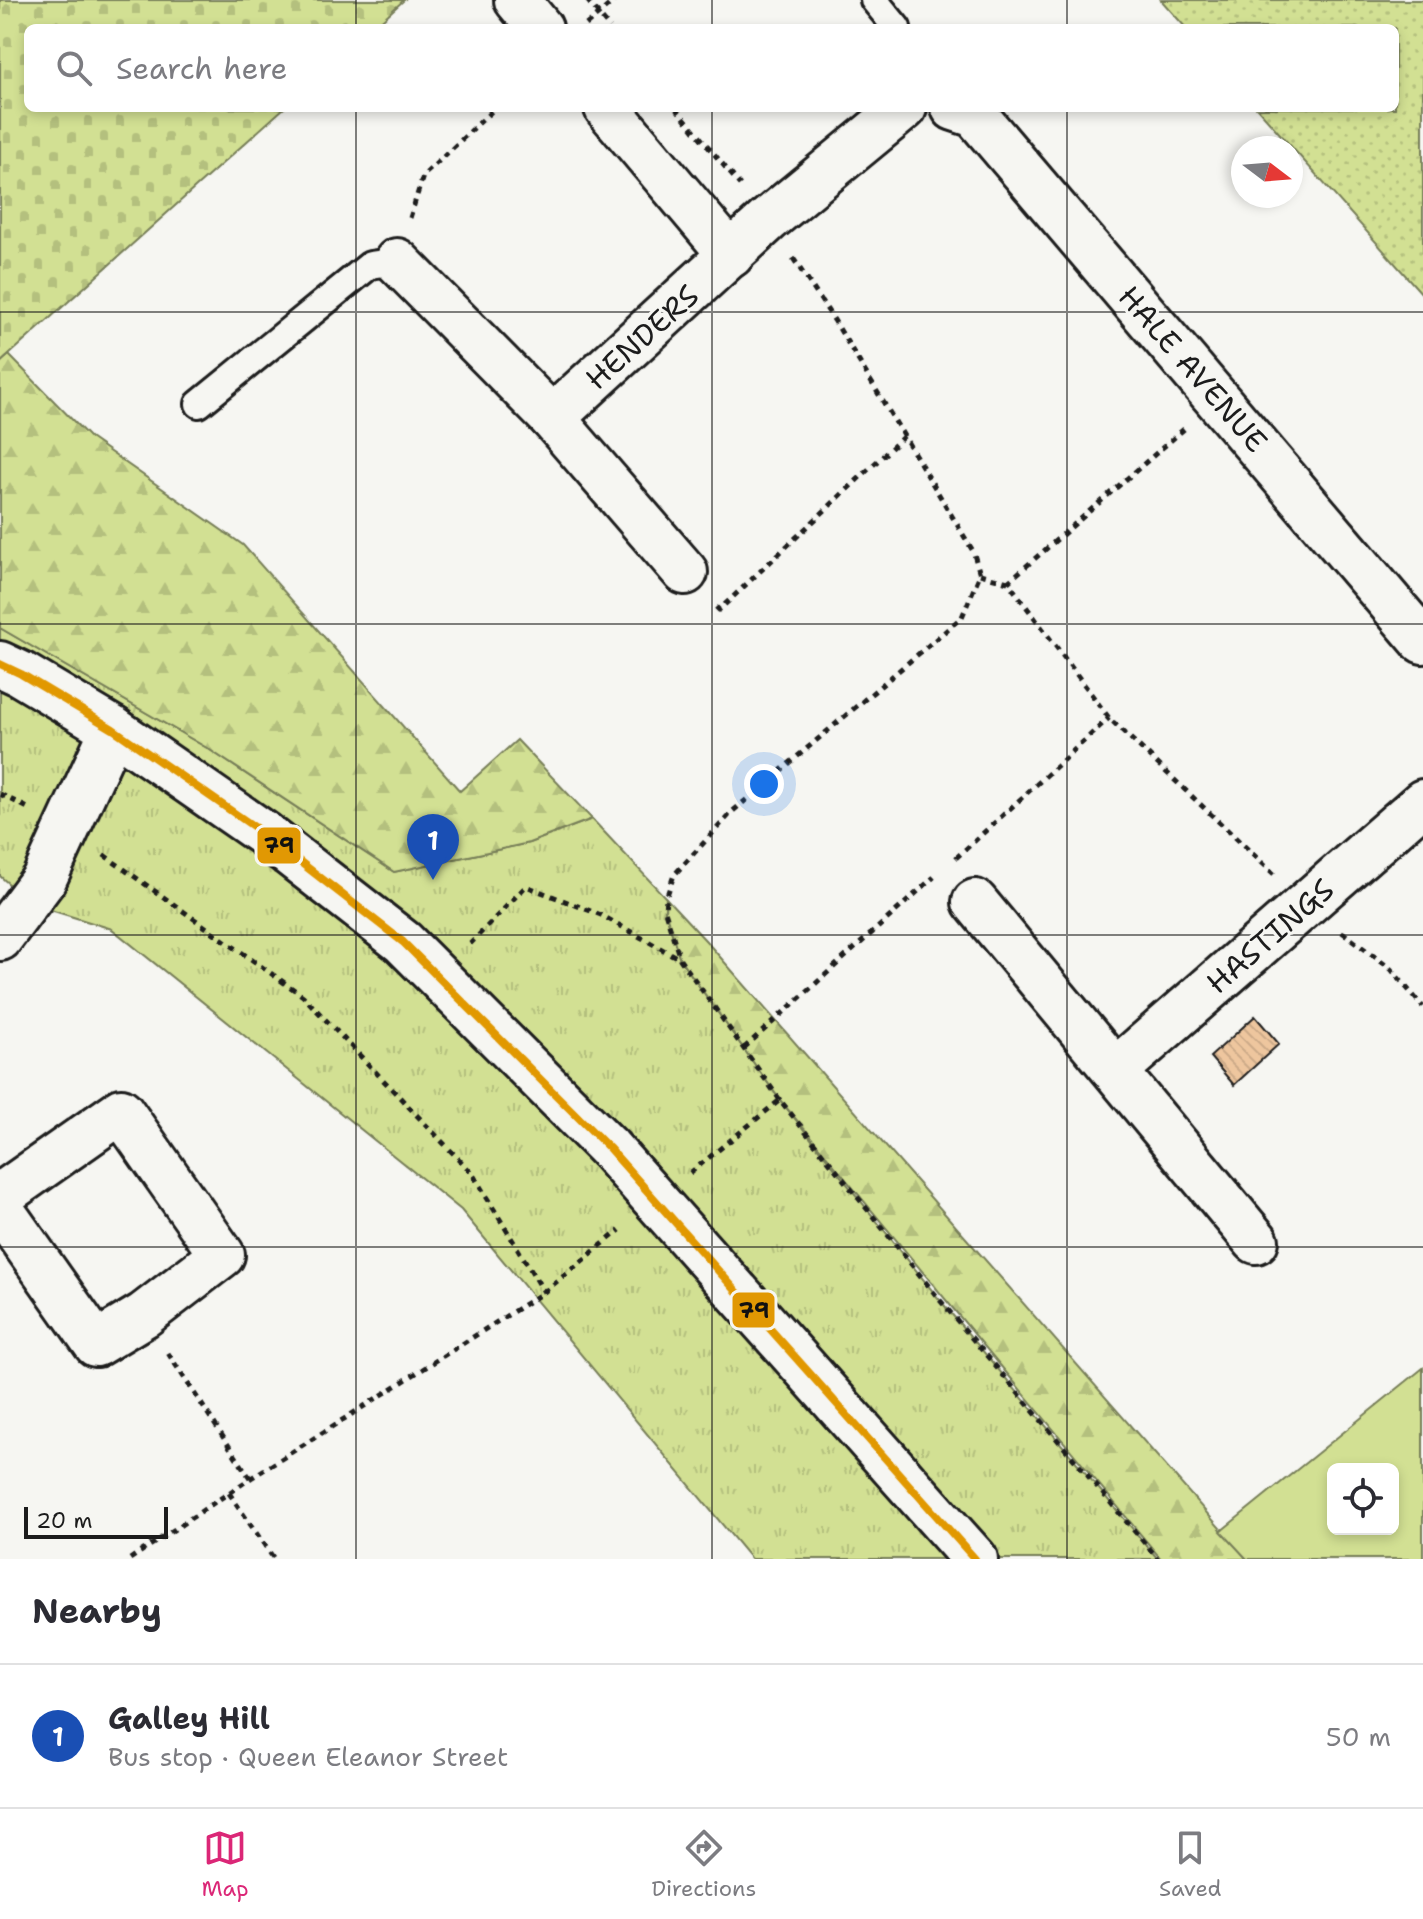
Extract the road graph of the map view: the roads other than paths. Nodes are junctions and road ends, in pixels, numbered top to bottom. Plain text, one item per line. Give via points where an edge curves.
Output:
1 (517, 0) edge
2 (874, 0) edge
3 (537, 24) edge
4 (894, 24) edge
5 (610, 112) edge
6 (899, 112) edge
7 (966, 112) edge
8 (731, 255) junction
9 (397, 261) joint
10 (199, 404) dead end
11 (552, 418) junction
12 (685, 572) road end
13 (1423, 641) edge
14 (0, 664) edge
15 (113, 729) junction
16 (1423, 802) edge
17 (975, 902) road end
18 (0, 938) edge
19 (1116, 1070) junction
20 (0, 1196) edge
21 (0, 1208) edge
22 (1256, 1241) dead end
23 (975, 1559) edge

1 - 3 street
2 - 4 lane
5 - 8 street
6 - 8 street
7 - 13 street, HALE AVENUE via 975,115
8 - 11 street, HENDERS
9 - 10 lane via 370,265
9 - 11 street
11 - 12 street
14 - 15 street
15 - 18 street via 44,879
15 - 23 street, bridge via 263,833 403,942 609,1148
16 - 19 street, HASTINGS
17 - 19 street
19 - 22 street
20 - 21 street via 121,1111 222,1255 144,1315 96,1344

